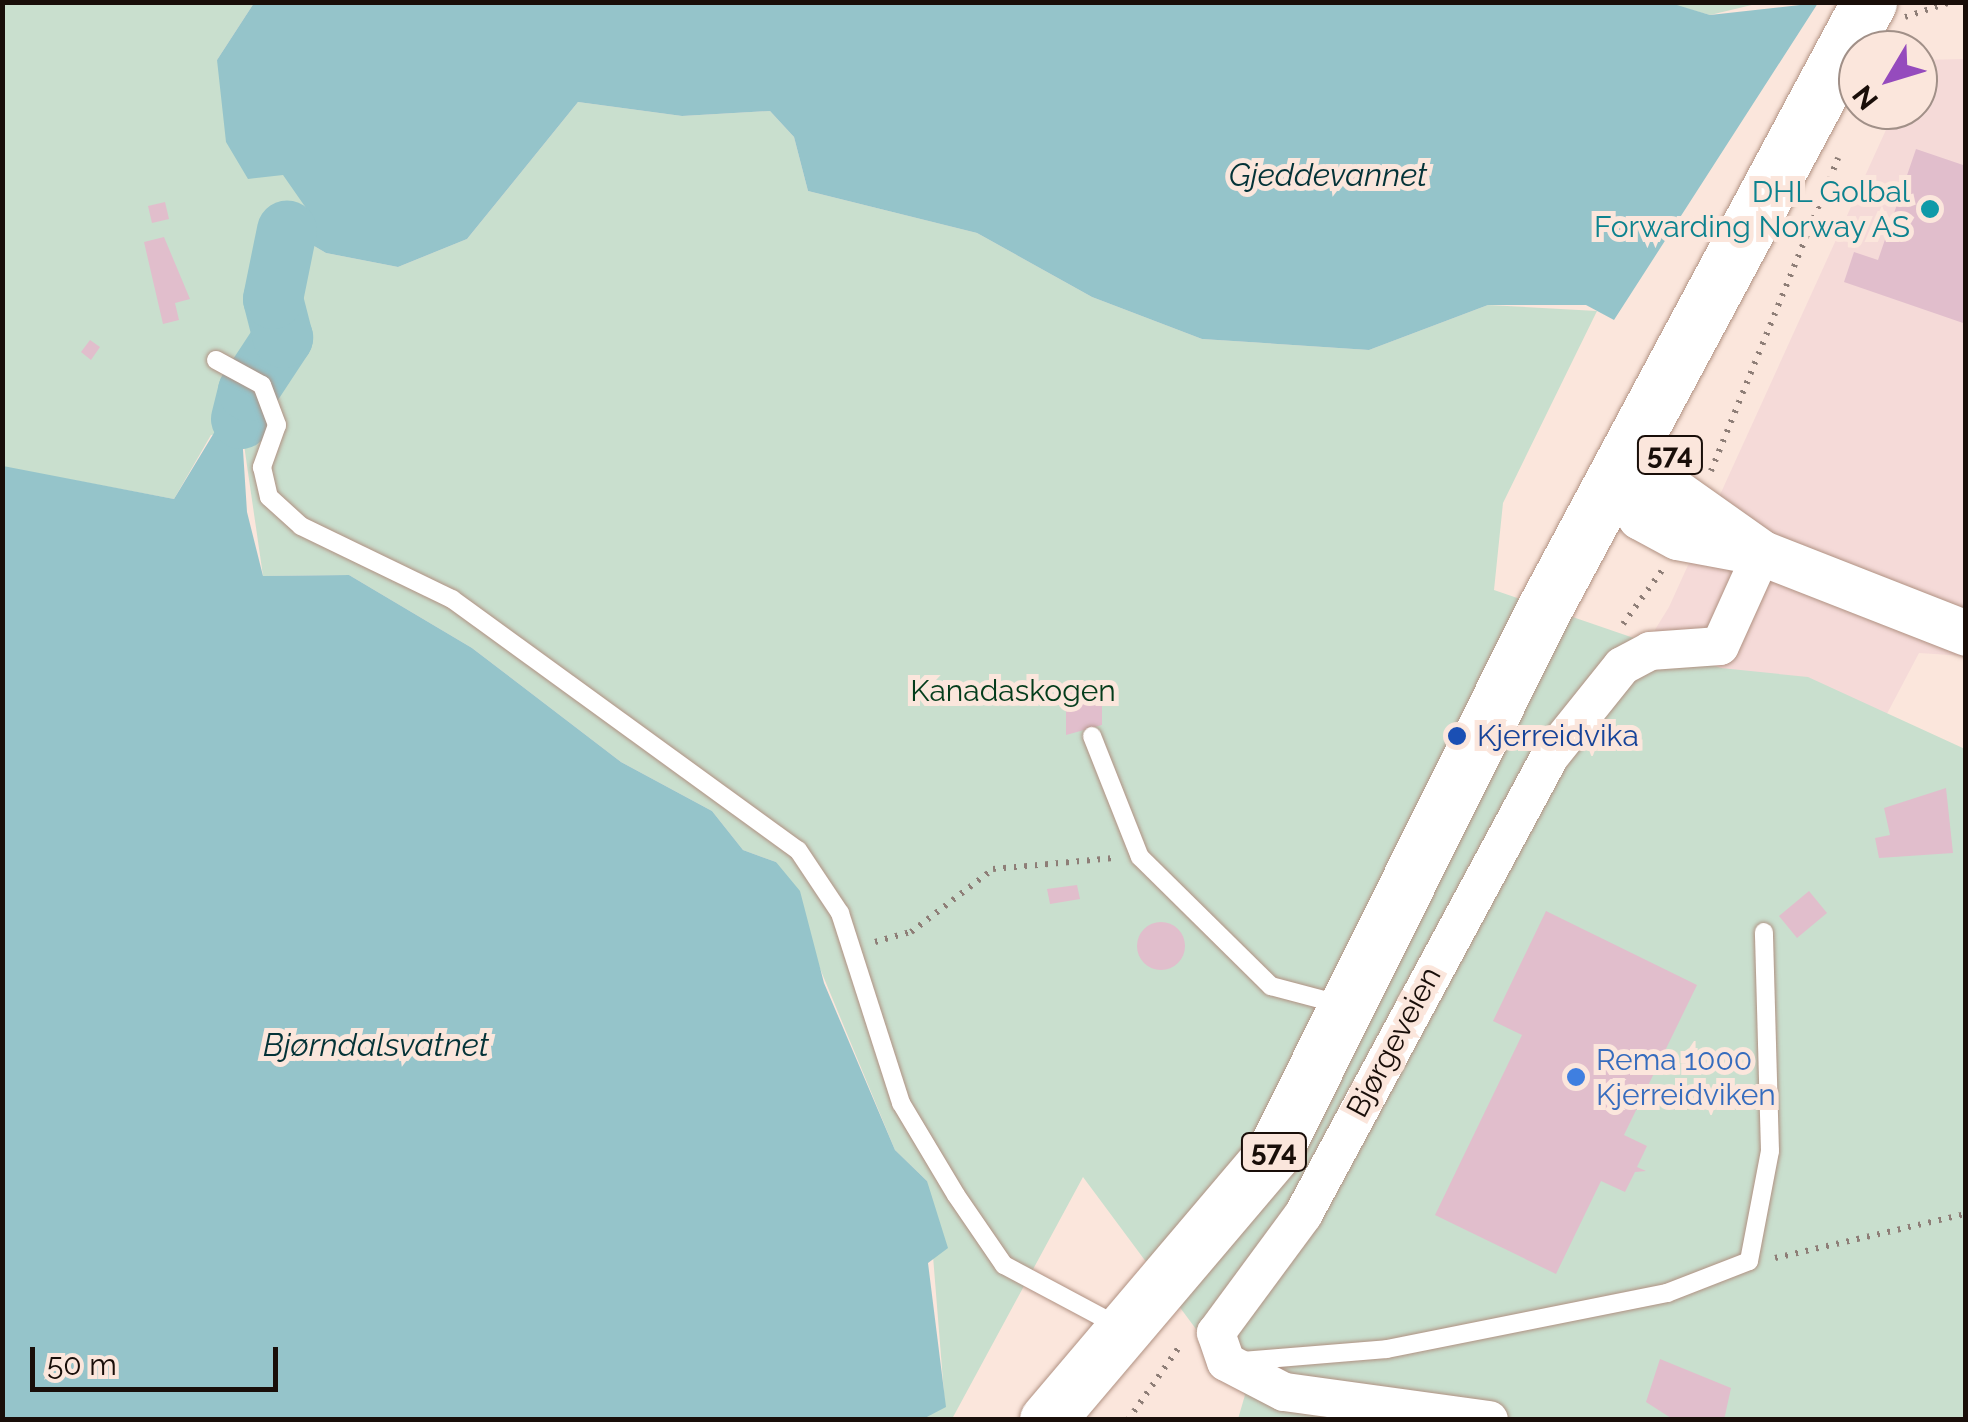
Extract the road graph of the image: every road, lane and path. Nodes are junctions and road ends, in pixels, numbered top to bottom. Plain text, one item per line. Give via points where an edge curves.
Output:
1 (1952, 2) edge
2 (1871, 19) edge
3 (1841, 149) dead end
4 (216, 360) dead end
5 (1656, 490) junction
6 (1762, 553) junction
7 (1966, 634) edge
8 (1092, 736) dead end
9 (1140, 857) junction
10 (1764, 932) dead end
11 (852, 948) junction
12 (1350, 1006) junction
13 (1966, 1214) edge
14 (1748, 1261) junction
15 (1128, 1330) junction
16 (1173, 1359) dead end
17 (1226, 1362) junction
18 (1048, 1420) edge
19 (1128, 1420) edge
20 (1489, 1420) edge

1 - 2 path
2 - 5 main road, Bjørgeveien / 574 via 1802,115
3 - 5 path via 1804,258
4 - 11 lane via 256,378 277,425 262,467 269,497 300,526 452,599 798,850
5 - 6 street via 1677,536
5 - 12 main road, Bjørgeveien / 574 via 1434,841
6 - 7 street
6 - 17 street, Bjørgeveien via 1720,646 1650,652 1622,666 1532,783 1304,1216 1229,1305 1216,1333
8 - 9 lane
9 - 11 path via 994,869 911,932
9 - 12 lane via 1271,986
10 - 14 lane via 1770,1151
11 - 15 lane via 901,1103 1004,1265
12 - 15 main road, Bjørgeveien / 574 via 1274,1152
13 - 14 path via 1827,1252
14 - 17 lane via 1667,1293 1388,1349
15 - 18 main road, Bjørgeveien / 574
16 - 19 path
17 - 20 street via 1284,1392

